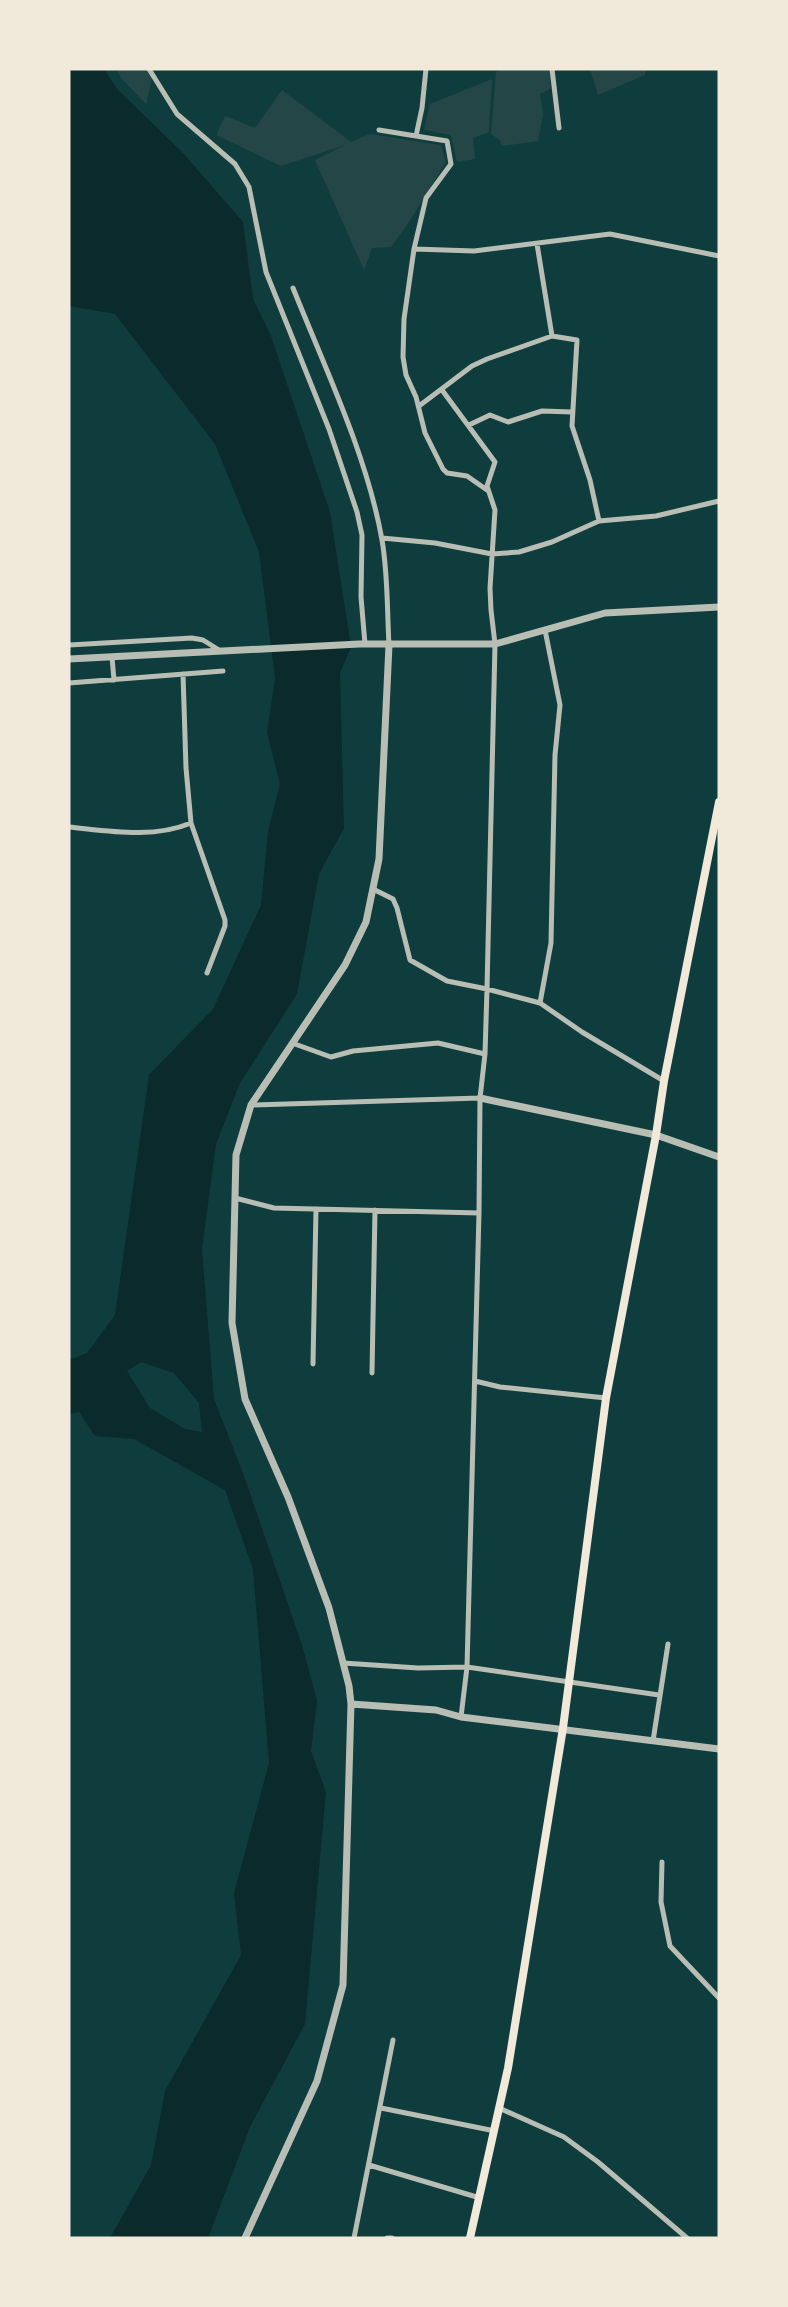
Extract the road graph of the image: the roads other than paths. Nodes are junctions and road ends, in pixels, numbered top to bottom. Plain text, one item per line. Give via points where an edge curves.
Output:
1 (149, 69) edge
2 (426, 69) edge
3 (552, 69) edge
4 (559, 128) dead end
5 (379, 130) dead end
6 (416, 136) junction
7 (537, 244) junction
8 (414, 249) junction
9 (719, 256) edge
10 (293, 288) dead end
11 (552, 336) junction
12 (442, 390) junction
13 (419, 406) junction
14 (572, 412) junction
15 (468, 425) junction
16 (487, 490) junction
17 (719, 501) edge
18 (599, 521) junction
19 (382, 538) junction
20 (492, 554) junction
21 (719, 607) edge
22 (545, 630) junction
23 (362, 644) junction
24 (495, 644) junction
25 (69, 645) edge
26 (389, 645) junction
27 (219, 650) junction
28 (112, 657) junction
29 (69, 659) edge
30 (224, 671) dead end
31 (183, 674) junction
32 (114, 680) junction
33 (69, 683) edge
34 (719, 802) edge
35 (191, 823) junction
36 (69, 827) edge
37 (373, 889) junction
38 (207, 973) dead end
39 (487, 988) junction
40 (540, 1003) junction
41 (292, 1043) junction
42 (485, 1054) junction
43 (664, 1081) junction
44 (480, 1098) junction
45 (251, 1106) junction
46 (656, 1135) junction
47 (719, 1157) edge
48 (235, 1197) junction
49 (316, 1209) junction
50 (375, 1210) junction
51 (479, 1213) junction
52 (313, 1364) dead end
53 (372, 1373) dead end
54 (475, 1381) junction
55 (606, 1398) junction
56 (668, 1644) dead end
57 (343, 1663) junction
58 (467, 1667) junction
59 (570, 1681) junction
60 (659, 1695) junction
61 (351, 1704) junction
62 (461, 1717) junction
63 (563, 1728) junction
64 (653, 1741) junction
65 (719, 1749) edge
66 (662, 1862) dead end
67 (719, 1998) edge
68 (393, 2040) dead end
69 (381, 2108) junction
70 (499, 2108) junction
71 (495, 2131) junction
72 (369, 2165) junction
73 (480, 2198) junction
74 (245, 2238) edge
75 (354, 2238) edge
76 (387, 2238) edge
77 (392, 2238) edge
78 (470, 2238) edge
79 (687, 2238) edge

1 - 23 street via 177,114 235,164 249,187 266,272 329,429 357,512 362,535
2 - 6 street
3 - 4 street
5 - 6 street
6 - 8 street via 447,141 451,164 426,198
7 - 8 street via 474,251
7 - 9 street via 610,234
7 - 11 street
8 - 13 street via 403,357
10 - 19 street via 356,447
11 - 12 street via 487,359
11 - 14 street via 577,340
12 - 13 street
12 - 15 street
13 - 16 street via 425,433 443,469 467,476
14 - 15 street via 542,411 508,422 490,415
14 - 18 street via 572,426
15 - 16 street via 495,462
16 - 20 street via 495,510
17 - 18 street via 656,516
18 - 20 street via 527,550
19 - 20 street
19 - 26 street
20 - 24 street
21 - 22 street via 605,613
22 - 24 street
22 - 40 street via 560,705 555,755 551,943
23 - 26 street
23 - 27 street
24 - 26 street
24 - 39 street
25 - 27 street via 192,638
26 - 37 street via 379,859
27 - 28 street
28 - 29 street
28 - 32 street
30 - 31 street
31 - 32 street
31 - 35 street
32 - 33 street
34 - 43 main road
35 - 36 street via 159,832
35 - 38 street via 225,920
37 - 39 street via 393,899 410,960 447,981
37 - 41 street via 366,922 345,965
39 - 40 street
39 - 42 street
40 - 43 street
41 - 42 street via 331,1057 353,1051 438,1043
41 - 45 street
42 - 44 street
43 - 46 main road
44 - 45 street
44 - 46 street
44 - 51 street
45 - 48 street via 236,1155
46 - 47 street
46 - 55 main road
48 - 49 street via 274,1208
48 - 57 street via 232,1323 245,1399 288,1497 329,1608
49 - 50 street
49 - 52 street
50 - 51 street
50 - 53 street
51 - 54 street
54 - 55 street
54 - 58 street
55 - 59 main road
56 - 60 street
57 - 58 street
57 - 61 street
58 - 59 street
58 - 62 street
59 - 60 street
59 - 63 main road
60 - 64 street
61 - 62 street via 436,1710
61 - 74 street via 343,1985 317,2082
62 - 63 street
63 - 64 street
63 - 70 main road
64 - 65 street
66 - 67 street via 661,1902 669,1946
68 - 69 street
69 - 71 street
69 - 72 street
70 - 71 main road
70 - 79 street via 564,2137
71 - 73 main road
72 - 73 street
72 - 75 street
73 - 78 main road
76 - 77 street

